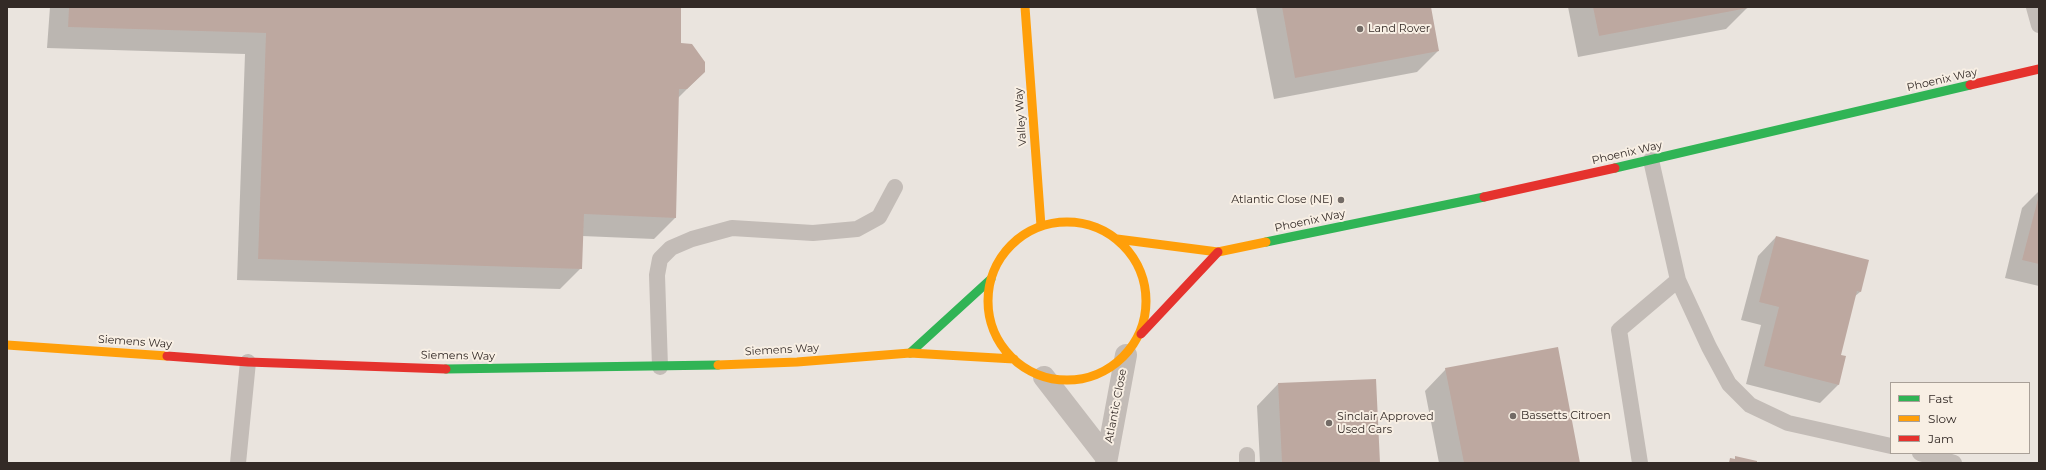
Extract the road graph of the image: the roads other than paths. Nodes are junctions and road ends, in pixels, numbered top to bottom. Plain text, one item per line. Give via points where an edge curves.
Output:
1 (1025, 7) edge
2 (2034, 7) edge
3 (2039, 25) edge
4 (2039, 70) edge
5 (1651, 160) junction
6 (895, 187) dead end
7 (1041, 226) junction
8 (1117, 239) junction
9 (1218, 252) junction
10 (991, 279) junction
11 (1678, 280) junction
12 (1138, 336) junction
13 (7, 345) edge
14 (910, 353) junction
15 (1126, 355) junction
16 (1014, 359) junction
17 (248, 362) junction
18 (660, 367) junction
19 (1044, 377) junction
20 (1890, 446) edge
21 (1923, 454) edge
22 (1106, 460) edge
23 (238, 463) edge
24 (1640, 463) edge
25 (1954, 463) edge

1 - 7 street, Valley Way
2 - 3 lane
4 - 5 street, Phoenix Way
5 - 9 street, Phoenix Way
5 - 11 lane
6 - 18 lane via 879,216 857,229 813,233 732,228 692,239 671,248 660,259 656,275
7 - 8 street via 1060,222 1081,222 1100,228
7 - 10 street via 1024,234 1009,247 998,262
8 - 9 street, Phoenix Way
8 - 12 street via 1132,255 1142,274 1146,295 1145,316
9 - 12 street
10 - 14 street
10 - 16 street via 988,296 989,314 1002,346
11 - 20 lane via 1729,384 1750,405 1788,423
11 - 24 lane via 1619,330
12 - 15 street
13 - 17 street, Siemens Way
14 - 16 street, Siemens Way
14 - 18 street, Siemens Way via 797,362
15 - 19 street via 1109,368 1088,377 1066,380
15 - 22 street, Atlantic Close
16 - 19 street
17 - 18 street, Siemens Way via 452,369
17 - 23 lane
19 - 22 street, Atlantic Close
21 - 25 lane

